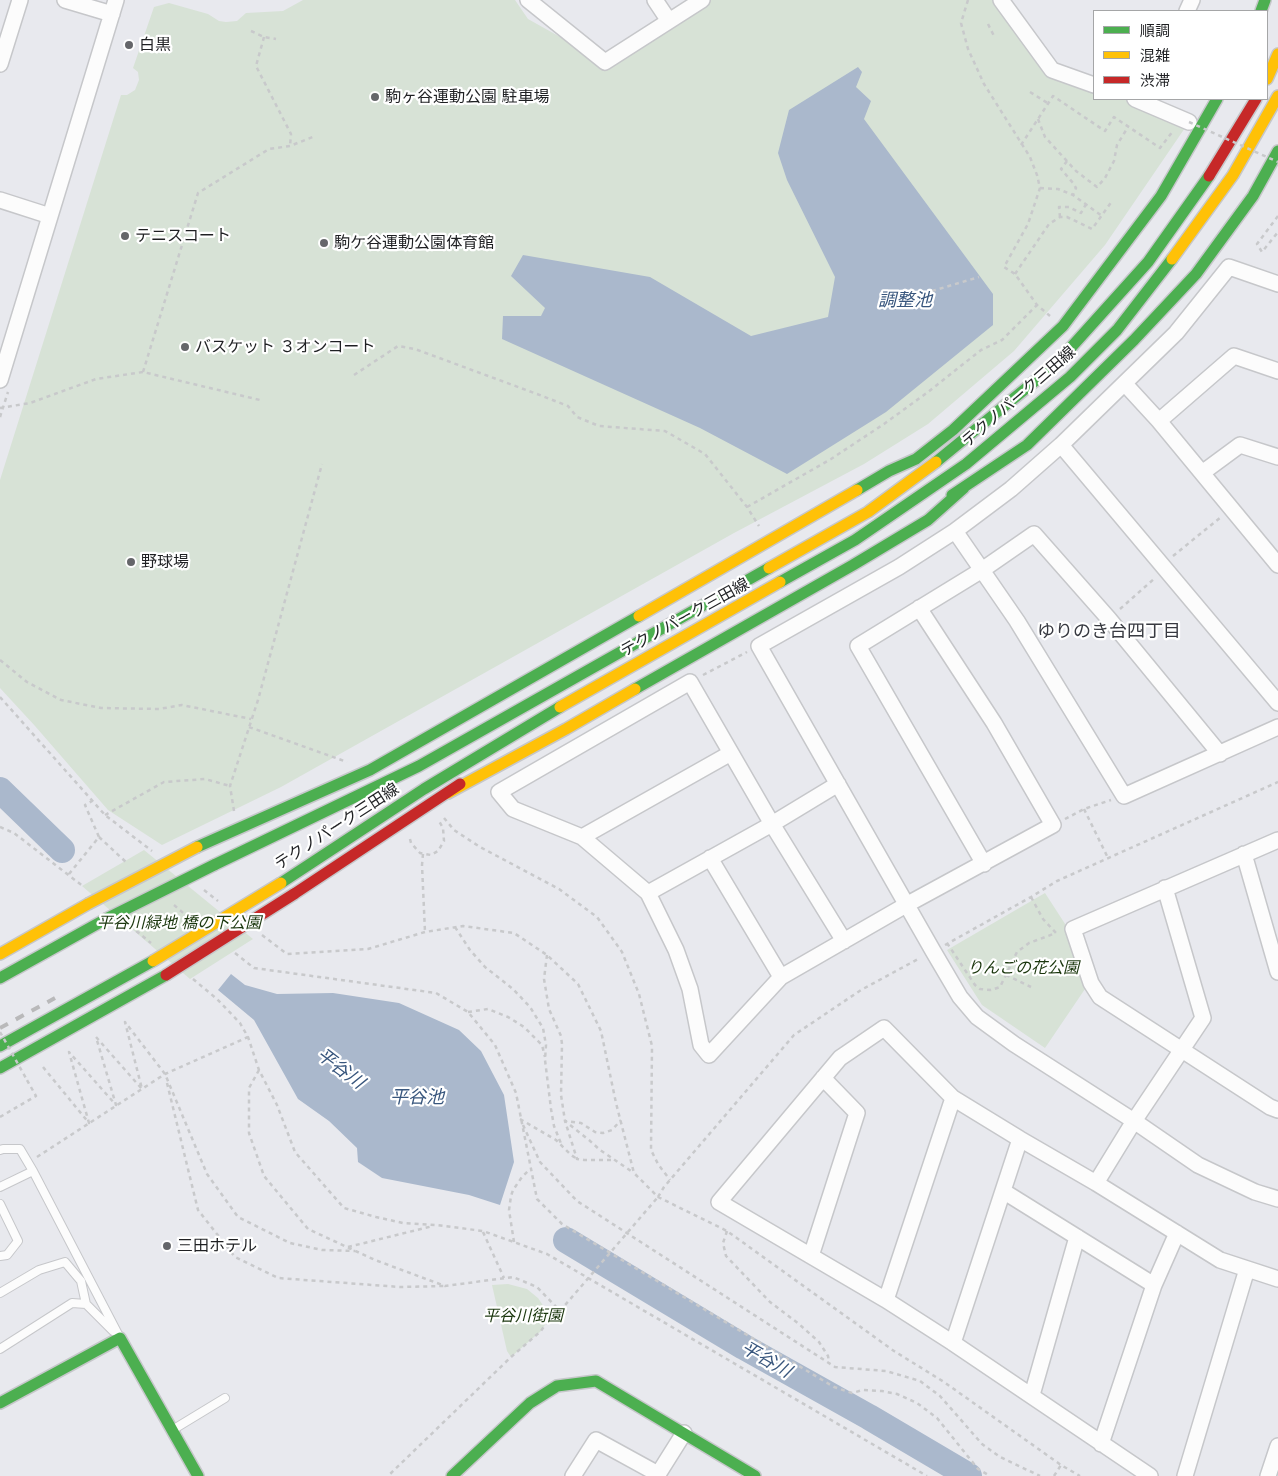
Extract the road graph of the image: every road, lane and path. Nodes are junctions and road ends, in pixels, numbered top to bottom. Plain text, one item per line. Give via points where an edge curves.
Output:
1 (20, 0) edge
2 (64, 0) edge
3 (528, 0) edge
4 (655, 0) edge
5 (702, 0) edge
6 (968, 0) edge
7 (1001, 0) edge
8 (114, 7) edge
9 (669, 21) junction
10 (988, 24) dead end
11 (252, 31) dead end
12 (264, 37) junction
13 (995, 38) dead end
14 (276, 39) dead end
15 (1278, 54) edge
16 (0, 64) edge
17 (1268, 77) edge
18 (1093, 85) edge
19 (1030, 92) dead end
20 (1278, 96) edge
21 (1143, 100) edge
22 (1216, 100) edge
23 (1255, 100) edge
24 (1049, 104) junction
25 (1038, 119) junction
26 (1186, 120) junction
27 (1128, 127) junction
28 (315, 136) dead end
29 (1021, 145) junction
30 (290, 146) junction
31 (1278, 151) edge
32 (1067, 161) junction
33 (1278, 162) edge
34 (1040, 188) junction
35 (1073, 195) junction
36 (0, 200) edge
37 (1112, 202) dead end
38 (1086, 204) junction
39 (50, 216) junction
40 (1102, 216) junction
41 (1278, 216) edge
42 (1060, 217) junction
43 (1278, 232) edge
44 (1015, 274) junction
45 (979, 276) dead end
46 (1278, 284) edge
47 (932, 291) dead end
48 (1278, 371) edge
49 (143, 372) junction
50 (354, 375) dead end
51 (0, 380) edge
52 (1125, 384) junction
53 (260, 400) dead end
54 (0, 408) edge
55 (1159, 421) junction
56 (1061, 445) junction
57 (1278, 457) edge
58 (916, 459) junction
59 (322, 464) dead end
60 (1202, 473) junction
61 (964, 488) junction
62 (747, 506) junction
63 (1232, 509) junction
64 (955, 531) junction
65 (855, 540) junction
66 (768, 542) junction
67 (802, 549) junction
68 (1278, 565) edge
69 (1164, 567) junction
70 (982, 570) junction
71 (919, 608) junction
72 (1109, 619) junction
73 (759, 646) junction
74 (0, 660) edge
75 (573, 678) junction
76 (690, 682) junction
77 (584, 692) junction
78 (0, 697) edge
79 (1278, 703) edge
80 (252, 720) junction
81 (249, 727) junction
82 (1278, 727) edge
83 (416, 745) junction
84 (731, 753) junction
85 (1220, 754) junction
86 (370, 770) junction
87 (1278, 782) edge
88 (838, 784) junction
89 (230, 786) junction
90 (448, 793) junction
91 (1124, 796) junction
92 (92, 800) junction
93 (1084, 809) junction
94 (105, 815) junction
95 (444, 818) dead end
96 (439, 821) dead end
97 (772, 824) junction
98 (1053, 825) junction
99 (0, 827) edge
100 (236, 830) junction
101 (99, 837) junction
102 (582, 838) junction
103 (410, 839) dead end
104 (1278, 840) edge
105 (152, 851) dead end
106 (423, 854) junction
107 (1244, 854) junction
108 (710, 858) junction
109 (1108, 858) junction
110 (128, 863) dead end
111 (984, 864) junction
112 (69, 874) junction
113 (84, 887) dead end
114 (200, 887) dead end
115 (1165, 888) junction
116 (648, 893) junction
117 (1031, 897) junction
118 (171, 902) dead end
119 (224, 905) dead end
120 (906, 905) junction
121 (193, 921) dead end
122 (128, 924) dead end
123 (455, 927) junction
124 (255, 930) dead end
125 (1072, 930) junction
126 (425, 932) junction
127 (1056, 933) junction
128 (844, 940) junction
129 (948, 943) junction
130 (158, 949) dead end
131 (231, 950) dead end
132 (933, 951) junction
133 (0, 954) edge
134 (547, 955) junction
135 (1278, 972) edge
136 (187, 974) dead end
137 (1006, 975) junction
138 (0, 978) edge
139 (780, 978) junction
140 (1031, 987) dead end
141 (468, 1012) junction
142 (0, 1032) edge
143 (248, 1037) junction
144 (0, 1046) edge
145 (1182, 1050) junction
146 (545, 1060) junction
147 (43, 1066) dead end
148 (0, 1068) edge
149 (259, 1070) junction
150 (165, 1074) junction
151 (823, 1078) junction
152 (142, 1089) junction
153 (953, 1098) junction
154 (116, 1105) junction
155 (1278, 1110) edge
156 (0, 1117) edge
157 (520, 1119) junction
158 (621, 1120) junction
159 (565, 1121) junction
160 (1134, 1121) junction
161 (89, 1123) junction
162 (1020, 1139) junction
163 (562, 1146) junction
164 (0, 1150) edge
165 (577, 1159) junction
166 (613, 1160) junction
167 (28, 1163) junction
168 (531, 1169) junction
169 (33, 1171) junction
170 (634, 1172) junction
171 (670, 1180) junction
172 (1096, 1183) junction
173 (0, 1187) edge
174 (1003, 1191) junction
175 (658, 1197) junction
176 (1278, 1199) edge
177 (0, 1204) edge
178 (436, 1225) junction
179 (483, 1231) junction
180 (727, 1231) junction
181 (1177, 1233) junction
182 (1077, 1237) junction
183 (514, 1242) junction
184 (347, 1248) junction
185 (355, 1251) junction
186 (0, 1256) edge
187 (811, 1256) junction
188 (1247, 1269) junction
189 (504, 1278) junction
190 (1278, 1279) edge
191 (1154, 1285) junction
192 (445, 1286) junction
193 (0, 1293) edge
194 (886, 1300) junction
195 (86, 1304) junction
196 (560, 1311) junction
197 (120, 1338) junction
198 (954, 1343) junction
199 (0, 1349) edge
200 (829, 1363) junction
201 (1032, 1395) junction
202 (225, 1398) dead end
203 (0, 1403) edge
204 (172, 1430) junction
205 (684, 1433) junction
206 (1101, 1444) junction
207 (1278, 1446) edge
208 (1061, 1465) junction
209 (658, 1475) edge
210 (750, 1475) edge
211 (198, 1476) edge
212 (388, 1476) edge
213 (452, 1476) edge
214 (573, 1476) edge
215 (927, 1476) edge
216 (990, 1476) edge
217 (1040, 1476) edge
218 (1054, 1476) edge
219 (1080, 1476) edge
220 (1150, 1476) edge
221 (1185, 1476) edge
222 (1268, 1476) edge

1 - 16 street
2 - 8 street
3 - 9 street via 605,62
4 - 9 street
5 - 9 street
6 - 29 path via 961,23 968,49 984,84
7 - 18 street via 1052,70
8 - 39 street
10 - 13 path
11 - 12 path
12 - 14 path
12 - 30 path via 256,66 292,134
15 - 17 main road
19 - 24 path
20 - 65 main road, テクノパーク三田線 via 1233,175 1117,330 1070,378 966,464
21 - 26 street
22 - 58 main road via 1161,196 1063,326 953,430
23 - 67 main road, テクノパーク三田線 via 1217,165 1148,262 1057,363 955,448 868,512
24 - 25 path
24 - 27 path via 1053,96 1105,131 1114,117
25 - 29 path
25 - 32 path via 1045,137
26 - 27 path via 1160,148
26 - 33 path, bridge
27 - 32 path via 1117,145 1114,161 1098,187
28 - 30 path
29 - 34 path via 1034,166
30 - 49 path via 268,149 198,193
31 - 61 main road via 1253,196 1196,274 1027,445
32 - 35 path via 1061,169 1074,183
34 - 35 path
34 - 44 path via 1028,224 1004,267
35 - 38 path
36 - 39 street
37 - 40 path
38 - 40 path
38 - 42 path via 1081,213 1059,206
39 - 51 street
40 - 42 path via 1092,229 1073,219
41 - 43 path via 1257,244 1262,252
42 - 44 path via 1049,224
44 - 62 path via 1037,305 1002,340 981,350 884,424 831,459
45 - 47 path
46 - 52 street via 1229,267 1176,333
48 - 55 street via 1234,356
49 - 53 path
49 - 54 path via 96,379 30,403
50 - 62 path via 398,346 415,349 568,406 576,417 599,426 666,431 704,454
52 - 55 street
52 - 56 street
55 - 60 street
56 - 64 street via 1011,489
56 - 69 street
57 - 60 street via 1240,445
58 - 66 main road via 889,471
58 - 67 main road via 828,521
59 - 80 path
60 - 63 street
61 - 65 main road via 893,530
61 - 90 main road via 928,520 853,565
62 - 66 path
63 - 68 street
63 - 69 path
64 - 70 street
64 - 73 street via 899,567
65 - 77 main road, テクノパーク三田線
66 - 83 main road
67 - 75 main road, テクノパーク三田線
69 - 72 path
69 - 79 street
70 - 71 street
70 - 72 street via 1034,534
70 - 91 street via 1017,621
71 - 98 street via 994,724
71 - 111 street via 858,646
72 - 85 street
73 - 76 path
73 - 88 street
74 - 80 path via 27,682 61,700 100,708 159,709 182,705
75 - 83 main road
75 - 138 main road, テクノパーク三田線, bridge via 419,766 106,919
76 - 84 street
76 - 102 street via 499,792 513,808
77 - 90 main road via 562,718 475,772
77 - 144 main road, テクノパーク三田線, bridge via 153,961
78 - 92 path
80 - 81 path
81 - 86 path
81 - 89 path
82 - 85 street
83 - 86 main road
84 - 97 street
84 - 102 street
85 - 91 street
86 - 100 main road
87 - 109 path
88 - 97 street
88 - 120 street
89 - 94 path via 205,779 164,782
89 - 100 path
90 - 148 main road, bridge via 166,975
91 - 93 path
92 - 94 path
92 - 101 path via 85,804
93 - 98 path
93 - 109 path
94 - 105 path
95 - 171 path via 454,830 480,847 559,889 597,917 622,952 639,994 652,1046 651,1150
96 - 106 path via 444,834 443,846 434,853
97 - 108 street
97 - 128 street
98 - 111 street
99 - 112 path via 14,833
100 - 133 main road, bridge via 88,904
101 - 110 path
101 - 112 path
102 - 116 street
103 - 106 path via 414,849
104 - 107 street
106 - 126 path
107 - 115 street
107 - 135 street
108 - 116 street
108 - 139 street
109 - 117 path via 1057,881
111 - 120 street
112 - 113 path
114 - 119 path
115 - 125 street
115 - 145 street via 1203,1018
116 - 139 street via 676,950 690,989 701,1046 709,1055
117 - 127 path via 1043,920
117 - 129 path
118 - 121 path
120 - 128 street
120 - 132 street
122 - 130 path
123 - 126 path
123 - 134 path via 514,934
123 - 146 path via 485,967 530,1007 543,1028
124 - 126 path via 287,954 368,949
125 - 127 path
125 - 145 street via 1091,984 1100,996
127 - 137 path via 1029,943 1017,952
128 - 139 street
129 - 132 path
129 - 137 path via 980,989 1000,987
131 - 141 path via 254,968 436,993
132 - 160 street via 977,1017
132 - 171 path via 861,990 794,1035
134 - 158 path via 578,984 601,1032
134 - 159 path via 544,979 549,1009 561,1036 561,1095
136 - 143 path via 240,1023
137 - 140 path
141 - 146 path via 488,1009 508,1017 542,1045
141 - 157 path via 494,1045 516,1093
142 - 156 path, bridge via 36,1096
143 - 149 path
143 - 150 path
145 - 155 street
145 - 160 street
146 - 163 path via 554,1126
147 - 161 path
149 - 178 path via 295,1152 344,1208 403,1223
149 - 184 path via 248,1088 249,1133 264,1176 308,1229
150 - 152 path
150 - 152 path via 124,1022
150 - 185 path via 207,1174 238,1217 290,1243 322,1250
150 - 192 path via 198,1210 235,1257 278,1278 400,1288
151 - 153 street via 840,1058 884,1028
151 - 187 street via 857,1113
151 - 187 street via 718,1202
152 - 154 path
152 - 154 path via 96,1037
153 - 162 street
153 - 194 street
154 - 161 path
154 - 161 path via 69,1052
157 - 163 path
157 - 168 path
157 - 200 path via 540,1162 578,1201
158 - 159 path via 612,1130 603,1133 581,1123
158 - 170 path
159 - 165 path
159 - 166 path
160 - 172 street
160 - 176 street via 1198,1165 1255,1192
161 - 167 path
162 - 172 street
162 - 174 street
163 - 165 path
164 - 167 lane via 20,1150
165 - 166 path
166 - 170 path
167 - 169 lane
168 - 183 path via 522,1176 511,1196
168 - 216 path via 537,1199 562,1224 834,1387 852,1392 882,1390 917,1403 937,1418 978,1468
169 - 173 lane
169 - 197 lane
170 - 175 path
171 - 175 path
172 - 181 street
174 - 182 street
174 - 198 street
175 - 180 path
175 - 196 path, bridge
177 - 186 lane via 18,1241 7,1255
178 - 179 path
178 - 184 path
179 - 183 path
179 - 189 path
180 - 200 path via 723,1243 726,1256 770,1302 818,1342
180 - 208 path
181 - 188 street via 1220,1260
181 - 191 street
182 - 191 street
182 - 201 street
183 - 215 path via 547,1254
184 - 185 path
185 - 192 path
187 - 194 street
188 - 190 street
188 - 221 street
189 - 192 path
189 - 196 path via 513,1277 537,1287
191 - 206 street
193 - 195 lane via 38,1270 65,1262 81,1281
194 - 198 street
195 - 197 lane
195 - 199 lane via 72,1303
196 - 212 path
197 - 203 main road
197 - 204 main road
198 - 201 street
200 - 217 path via 835,1367 886,1370 920,1381 940,1396 982,1444 1000,1457
201 - 206 street
202 - 204 lane
204 - 211 main road
205 - 209 street
205 - 210 main road
205 - 213 main road via 596,1381 557,1386 530,1403
206 - 220 street
207 - 222 street
208 - 218 path
208 - 219 path
209 - 214 street via 596,1440

